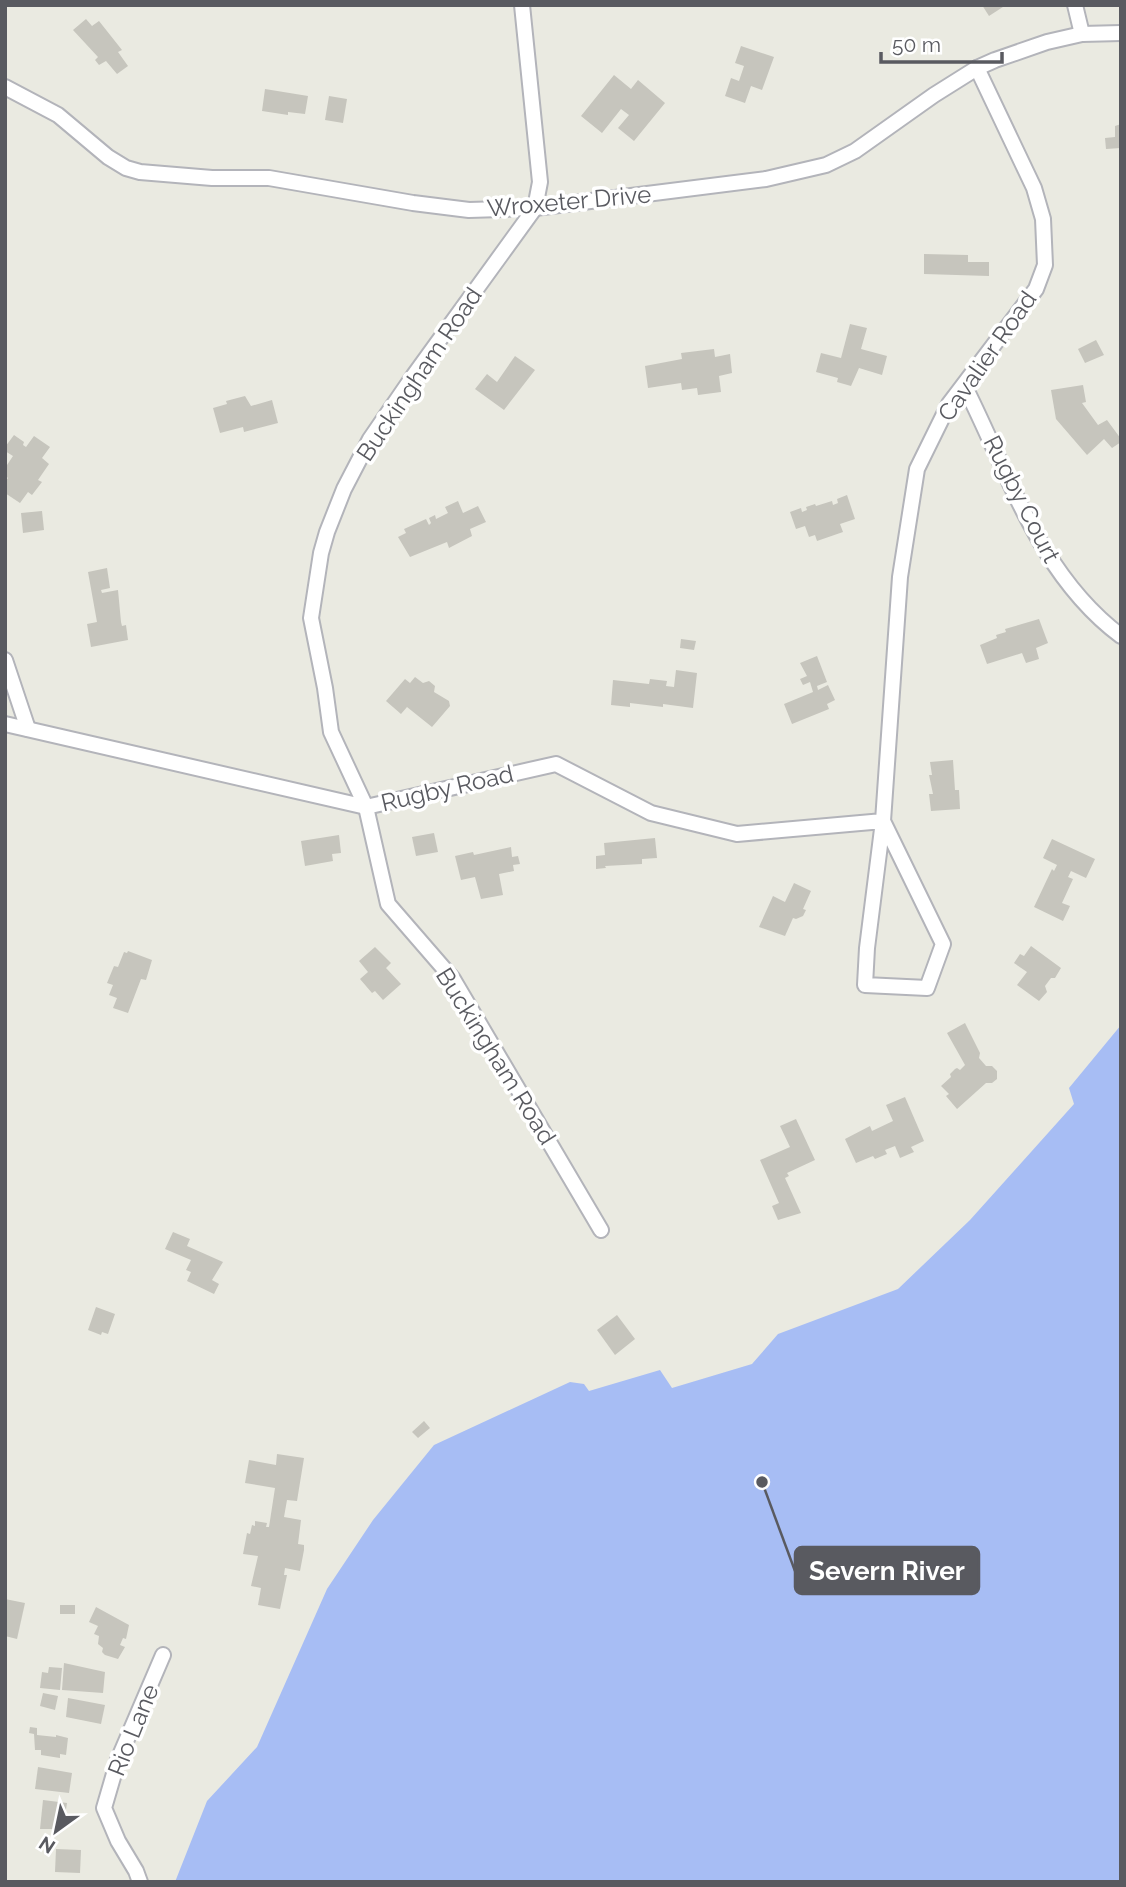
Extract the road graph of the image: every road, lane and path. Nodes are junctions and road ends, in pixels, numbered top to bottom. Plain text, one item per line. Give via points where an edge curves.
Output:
1 (522, 5) edge
2 (1075, 5) edge
3 (1121, 33) edge
4 (1082, 34) junction
5 (977, 68) junction
6 (5, 87) edge
7 (535, 208) junction
8 (964, 385) junction
9 (1121, 636) edge
10 (5, 660) edge
11 (5, 724) edge
12 (28, 729) junction
13 (366, 807) junction
14 (883, 821) junction
15 (601, 1230) dead end
16 (163, 1655) dead end
17 (139, 1882) edge

1 - 7 street via 540,183
2 - 4 street
3 - 4 street, Wroxeter Drive
4 - 5 street, Wroxeter Drive
5 - 7 street, Wroxeter Drive via 855,151 826,165 766,179
5 - 8 street, Cavalier Road via 1034,187 1043,219 1045,265 1036,289
6 - 7 street, Wroxeter Drive via 58,115 108,157 140,172 269,178 469,210
7 - 13 street, Buckingham Road via 370,439 335,510 321,553 311,618 331,732
8 - 9 street, Rugby Court via 1036,536 1083,599
8 - 14 street, Cavalier Road via 917,469 900,577
10 - 12 street
11 - 12 street, Rugby Road
12 - 13 street, Rugby Road
13 - 14 street, Rugby Road via 556,764 651,813 737,834
13 - 15 street, Buckingham Road via 388,904 453,979
14 - 14 street, Cavalier Road via 943,944 927,988 865,985
16 - 17 street, Rio Lane via 118,1760 104,1808

